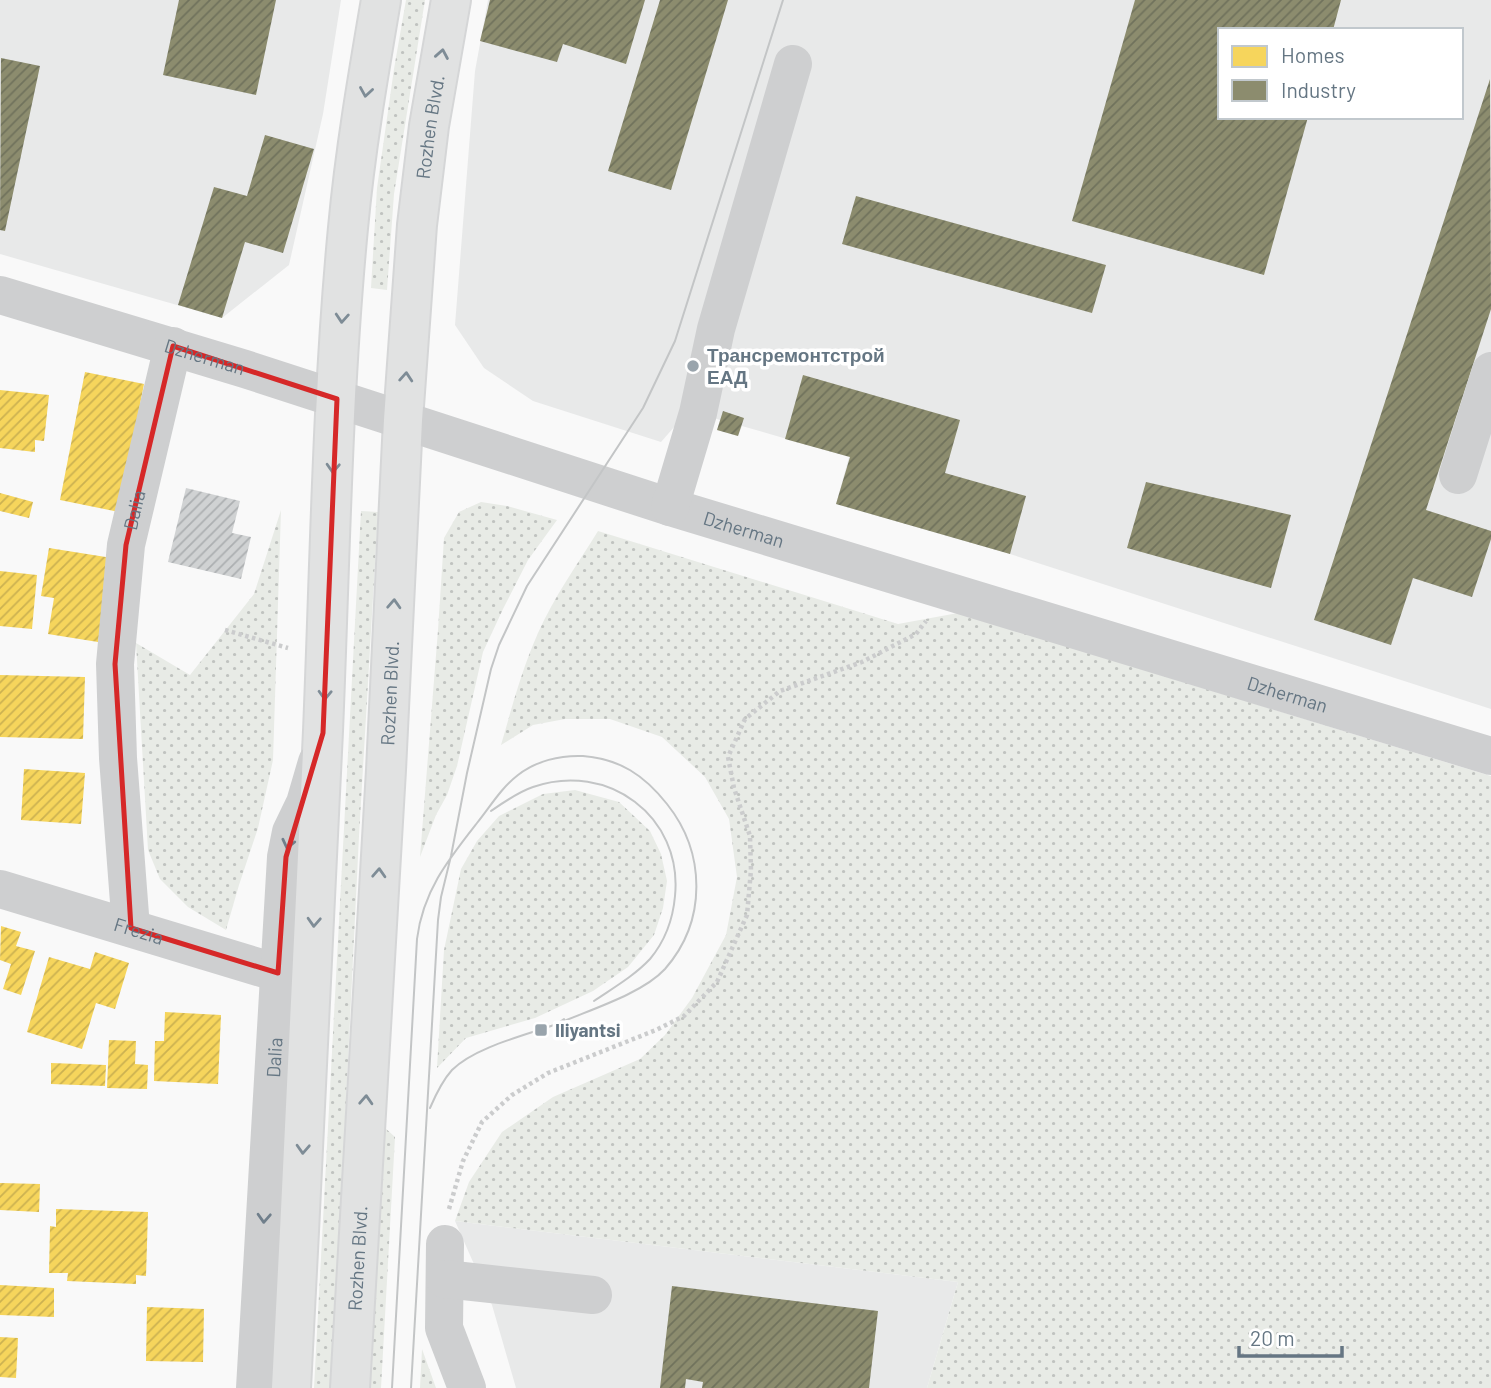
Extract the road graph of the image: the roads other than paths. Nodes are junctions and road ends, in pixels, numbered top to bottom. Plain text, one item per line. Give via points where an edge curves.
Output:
1 (381, 0) edge
2 (451, 0) edge
3 (793, 64) dead end
4 (0, 295) edge
5 (173, 346) junction
6 (1491, 371) edge
7 (337, 399) junction
8 (403, 420) junction
9 (1458, 475) dead end
10 (670, 507) junction
11 (323, 733) junction
12 (1491, 756) edge
13 (0, 889) edge
14 (131, 928) junction
15 (278, 973) junction
16 (593, 1295) dead end
17 (255, 1388) edge
18 (292, 1388) edge
19 (350, 1388) edge
20 (467, 1388) edge

1 -> 7 main road via 348,228
8 -> 2 main road, Rozhen Blvd. via 417,225
3 - 10 street
4 - 5 street, Dzherman
5 - 7 street, Dzherman
5 - 14 street, Dalia via 126,545 115,664
6 - 9 street
7 - 8 street, Dzherman
7 -> 11 main road
8 - 10 street, Dzherman
19 -> 8 main road, Rozhen Blvd.
10 - 12 street, Dzherman
11 -> 15 street, Dalia via 286,857
11 -> 18 main road
13 - 14 street, Frezia
14 - 15 street, Frezia
15 -> 17 street, Dalia
16 - 20 street via 445,1262 443,1328

